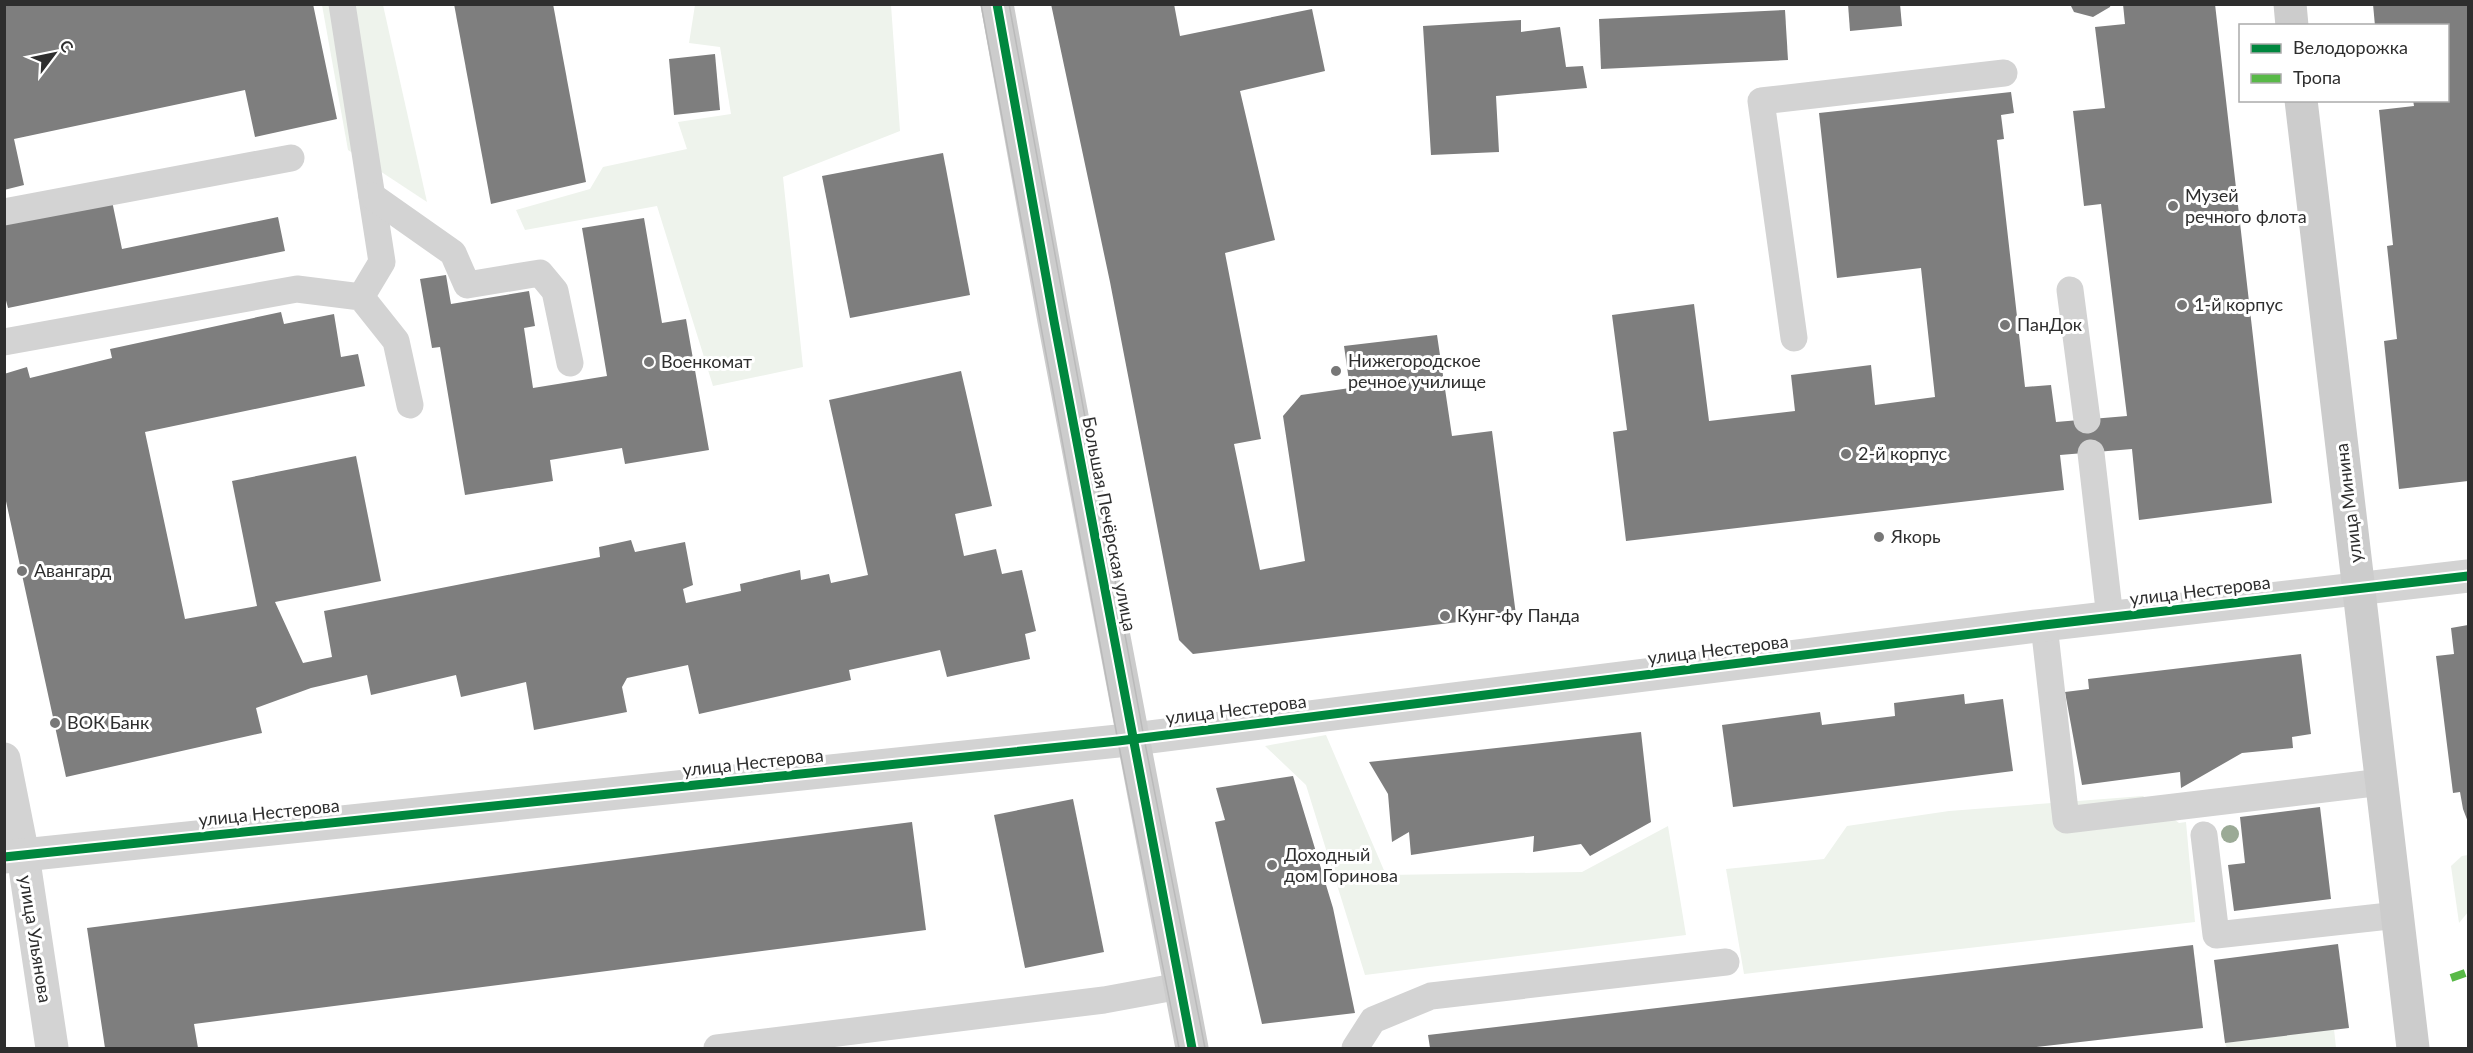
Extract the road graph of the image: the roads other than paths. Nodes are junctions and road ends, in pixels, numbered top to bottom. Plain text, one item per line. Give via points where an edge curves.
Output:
1 (342, 4) edge
2 (997, 4) edge
3 (2289, 4) edge
4 (2292, 24) edge
5 (2004, 73) dead end
6 (2301, 102) edge
7 (291, 158) dead end
8 (372, 196) junction
9 (4, 212) edge
10 (2070, 290) dead end
11 (361, 297) junction
12 (1794, 338) dead end
13 (4, 342) edge
14 (570, 363) dead end
15 (410, 405) dead end
16 (2087, 420) dead end
17 (2091, 453) dead end
18 (2469, 576) edge
19 (2359, 589) junction
20 (2110, 618) junction
21 (2044, 625) junction
22 (1132, 739) junction
23 (4, 759) edge
24 (2382, 782) junction
25 (2204, 835) dead end
26 (14, 856) edge
27 (2398, 915) junction
28 (1726, 962) dead end
29 (1180, 986) junction
30 (52, 1048) edge
31 (717, 1048) edge
32 (1192, 1048) edge
33 (1355, 1048) edge
34 (2413, 1048) edge

1 - 8 lane
2 - 22 street, Большая Печёрская улица
3 - 4 street
5 - 12 lane via 1761,101
6 - 19 street, улица Минина
7 - 9 lane
8 - 11 lane via 382,262
8 - 14 lane via 453,253 467,285 540,273 555,291
10 - 16 lane
11 - 13 lane via 297,289
11 - 15 lane via 396,341
17 - 20 lane
18 - 19 street, улица Нестерова
19 - 20 street, улица Нестерова
19 - 24 street, улица Минина
20 - 21 street, улица Нестерова
21 - 22 street, улица Нестерова
21 - 24 lane via 2066,820
22 - 26 street, улица Нестерова
22 - 29 street, Большая Печёрская улица
23 - 26 street, улица Ульянова
24 - 27 street, улица Минина
25 - 27 lane via 2216,935
26 - 30 street, улица Ульянова
27 - 34 street, улица Минина
28 - 33 lane via 1431,996 1373,1020
29 - 31 lane via 1104,1000
29 - 32 street, Большая Печёрская улица

